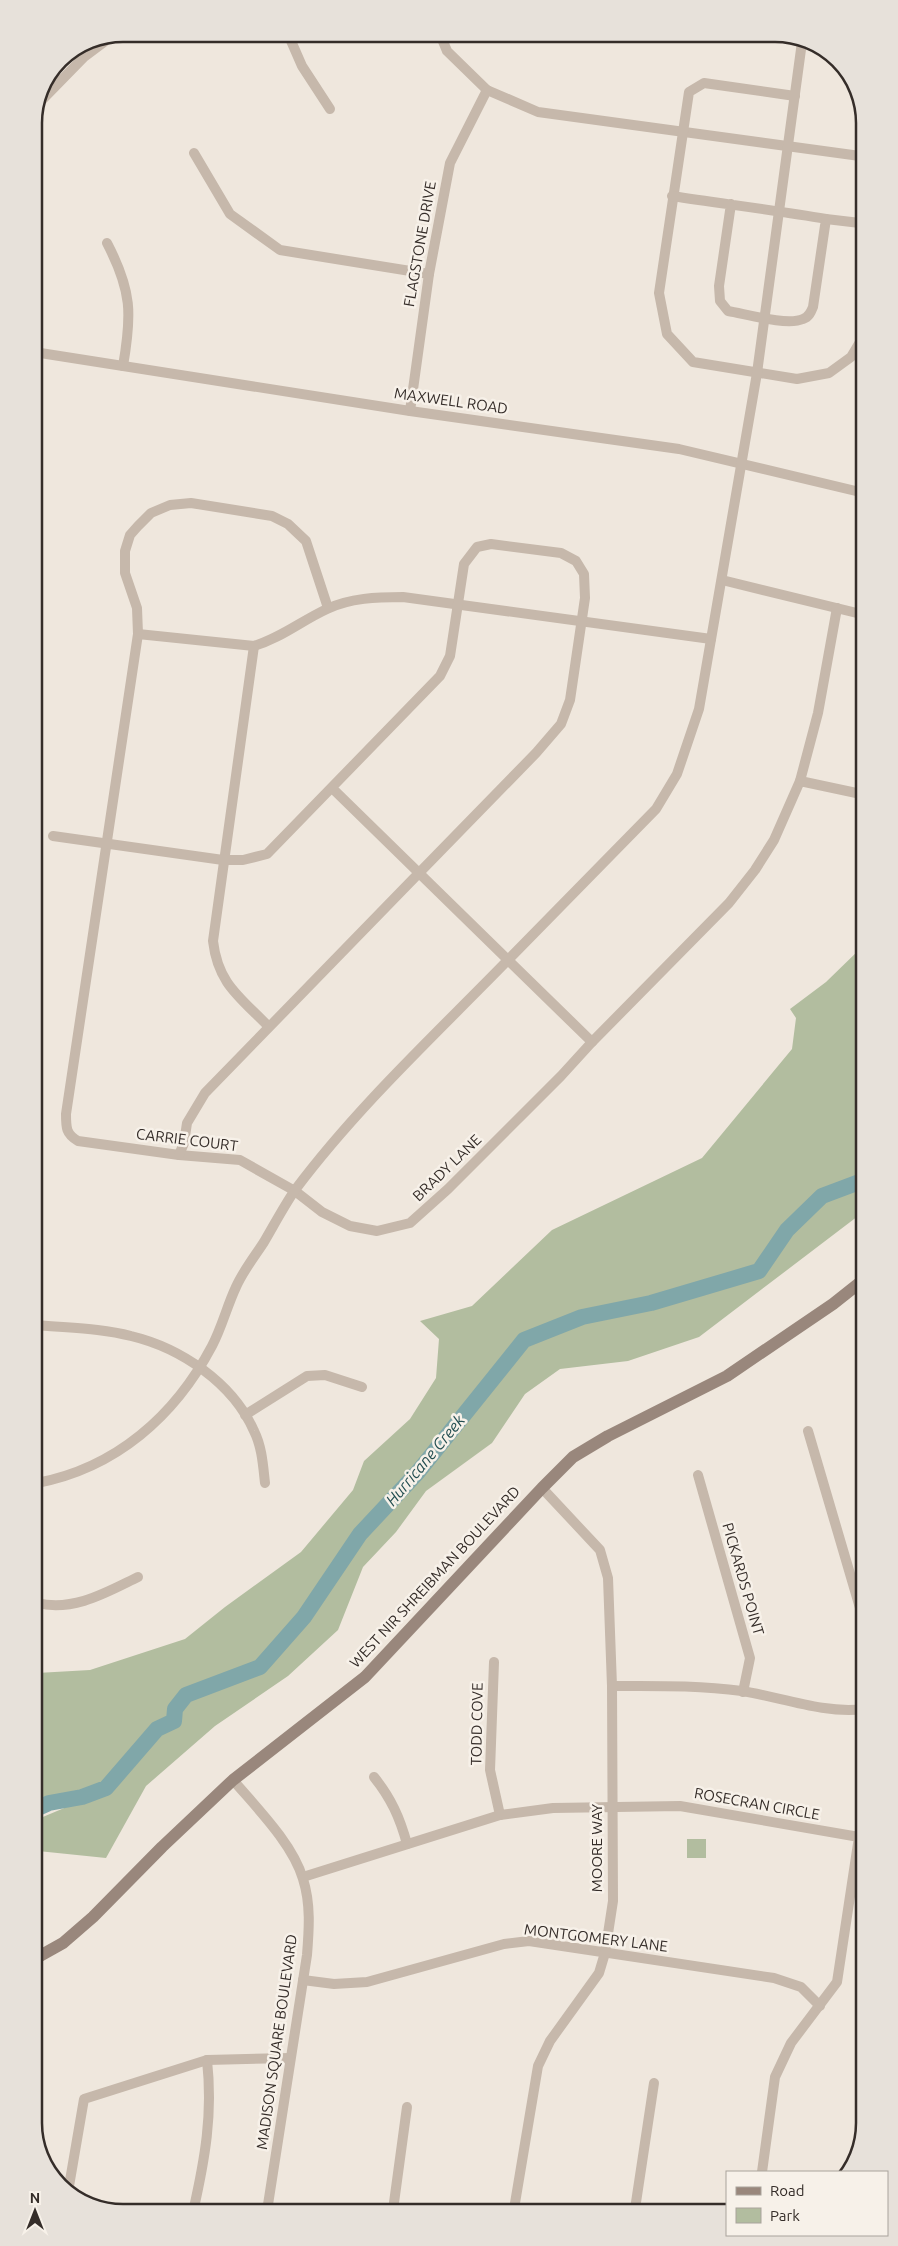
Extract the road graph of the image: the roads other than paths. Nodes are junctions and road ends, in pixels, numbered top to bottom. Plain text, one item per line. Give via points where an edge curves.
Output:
1 (292, 42) edge
2 (443, 42) edge
3 (97, 48) edge
4 (801, 48) edge
5 (56, 80) edge
6 (487, 90) junction
7 (795, 96) junction
8 (330, 109) dead end
9 (684, 132) junction
10 (788, 146) junction
11 (194, 153) dead end
12 (856, 155) edge
13 (672, 196) junction
14 (731, 204) junction
15 (779, 211) junction
16 (826, 218) junction
17 (856, 222) edge
18 (108, 243) dead end
19 (429, 274) junction
20 (765, 317) junction
21 (856, 349) edge
22 (43, 353) edge
23 (123, 366) junction
24 (757, 373) junction
25 (410, 411) junction
26 (743, 463) junction
27 (856, 491) edge
28 (722, 580) junction
29 (458, 606) junction
30 (328, 608) junction
31 (837, 608) junction
32 (856, 613) edge
33 (581, 622) junction
34 (138, 634) junction
35 (711, 639) junction
36 (254, 646) junction
37 (800, 781) junction
38 (332, 788) junction
39 (856, 793) edge
40 (53, 836) dead end
41 (106, 844) junction
42 (223, 860) junction
43 (419, 873) junction
44 (508, 960) junction
45 (268, 1026) junction
46 (592, 1042) junction
47 (180, 1155) junction
48 (294, 1191) junction
49 (856, 1286) edge
50 (42, 1326) edge
51 (199, 1368) junction
52 (362, 1387) dead end
53 (246, 1415) junction
54 (808, 1431) dead end
55 (698, 1475) dead end
56 (42, 1482) edge
57 (265, 1483) dead end
58 (542, 1488) junction
59 (138, 1576) dead end
60 (856, 1594) edge
61 (42, 1603) edge
62 (494, 1662) dead end
63 (612, 1686) junction
64 (743, 1692) junction
65 (856, 1709) edge
66 (374, 1777) dead end
67 (233, 1780) junction
68 (612, 1808) junction
69 (500, 1815) junction
70 (856, 1836) edge
71 (407, 1844) junction
72 (856, 1857) edge
73 (303, 1878) junction
74 (604, 1953) junction
75 (42, 1955) edge
76 (303, 1980) junction
77 (820, 2006) junction
78 (290, 2058) junction
79 (207, 2060) junction
80 (654, 2083) dead end
81 (407, 2107) dead end
82 (762, 2171) edge
83 (70, 2183) edge
84 (195, 2203) edge
85 (267, 2203) edge
86 (394, 2203) edge
87 (515, 2204) edge
88 (636, 2204) edge

1 - 8 street via 302,66
2 - 6 street via 447,51
3 - 5 street
4 - 7 street
6 - 9 street via 538,112
6 - 19 street, FLAGSTONE DRIVE via 450,163
7 - 9 street via 704,83 689,92
7 - 10 street
9 - 10 street
9 - 13 street
10 - 12 street
10 - 15 street
11 - 19 street via 230,214 280,250
13 - 14 street
13 - 24 street via 659,293 667,334 693,362
14 - 15 street
14 - 20 street via 719,286 720,301 728,311
15 - 16 street
15 - 20 street
16 - 17 street
16 - 20 street via 811,314 791,320
18 - 23 street via 122,270 129,301 130,328
19 - 25 street, FLAGSTONE DRIVE
20 - 24 street
21 - 24 street via 830,374 797,379
22 - 23 street, MAXWELL ROAD
23 - 25 street, MAXWELL ROAD
24 - 26 street
25 - 26 street, MAXWELL ROAD via 679,449
26 - 27 street, MAXWELL ROAD
26 - 28 street
28 - 31 street
28 - 35 street
29 - 30 street via 402,597 371,597
29 - 33 street
29 - 33 street via 464,564 477,547 491,544 561,553 576,561 584,574
29 - 38 street via 450,656 440,676
30 - 34 street via 306,541 288,524 272,516 200,504 170,504 151,513 138,526 130,535 125,551 125,573 137,608
30 - 36 street via 271,641
31 - 32 street
31 - 37 street, BRADY LANE via 818,713
33 - 35 street
33 - 43 street via 570,700 561,724
34 - 36 street
34 - 41 street
35 - 44 street via 699,709 677,774 656,809
36 - 42 street
37 - 39 street
37 - 46 street, BRADY LANE via 774,840 729,903
38 - 42 street via 267,854 242,860
38 - 43 street
40 - 41 street
41 - 42 street
41 - 47 street, CARRIE COURT via 66,1129 78,1141
42 - 45 street via 213,941 218,968 235,994
43 - 44 street
43 - 45 street
44 - 46 street
44 - 48 street via 354,1118
45 - 47 street via 205,1093 187,1123
46 - 48 street, BRADY LANE via 448,1189 410,1223 377,1231 350,1226 322,1212
47 - 48 street, CARRIE COURT via 240,1160
48 - 51 street via 236,1286 213,1345
49 - 58 main road, WEST NIR SHREIBMAN BOULEVARD via 727,1376 573,1457
50 - 51 street via 129,1335 173,1351
51 - 53 street via 233,1398
51 - 56 street via 166,1411 128,1446 84,1470
52 - 53 street via 325,1375 308,1376
53 - 57 street via 261,1449
54 - 60 street
55 - 64 street, PICKARDS POINT via 750,1658
58 - 63 street, MOORE WAY via 600,1550 608,1578
58 - 67 main road, WEST NIR SHREIBMAN BOULEVARD via 365,1677
59 - 61 street via 84,1601 65,1605
62 - 69 street, TODD COVE via 490,1770
63 - 64 street via 687,1685
63 - 68 street, MOORE WAY
64 - 65 street via 816,1706
66 - 71 street via 399,1816
67 - 73 street, MADISON SQUARE BOULEVARD via 285,1844
67 - 75 main road, WEST NIR SHREIBMAN BOULEVARD via 93,1917 63,1943
68 - 69 street, ROSECRAN CIRCLE via 553,1808
68 - 70 street, ROSECRAN CIRCLE via 680,1806
68 - 74 street, MOORE WAY via 613,1901
69 - 71 street, ROSECRAN CIRCLE
71 - 73 street, ROSECRAN CIRCLE
72 - 77 street, ROSECRAN CIRCLE via 837,1982
73 - 76 street, MADISON SQUARE BOULEVARD via 310,1924
74 - 76 street, MONTGOMERY LANE via 529,1941 504,1944 367,1982 334,1984
74 - 77 street, MONTGOMERY LANE via 774,1978 801,1986
74 - 87 street, MOORE WAY via 599,1973 550,2041 538,2066
76 - 78 street, MADISON SQUARE BOULEVARD
77 - 82 street, ROSECRAN CIRCLE via 791,2043 776,2077
78 - 79 street
78 - 85 street, MADISON SQUARE BOULEVARD
79 - 83 street via 84,2099
79 - 84 street via 211,2094 209,2131
80 - 88 street
81 - 86 street

